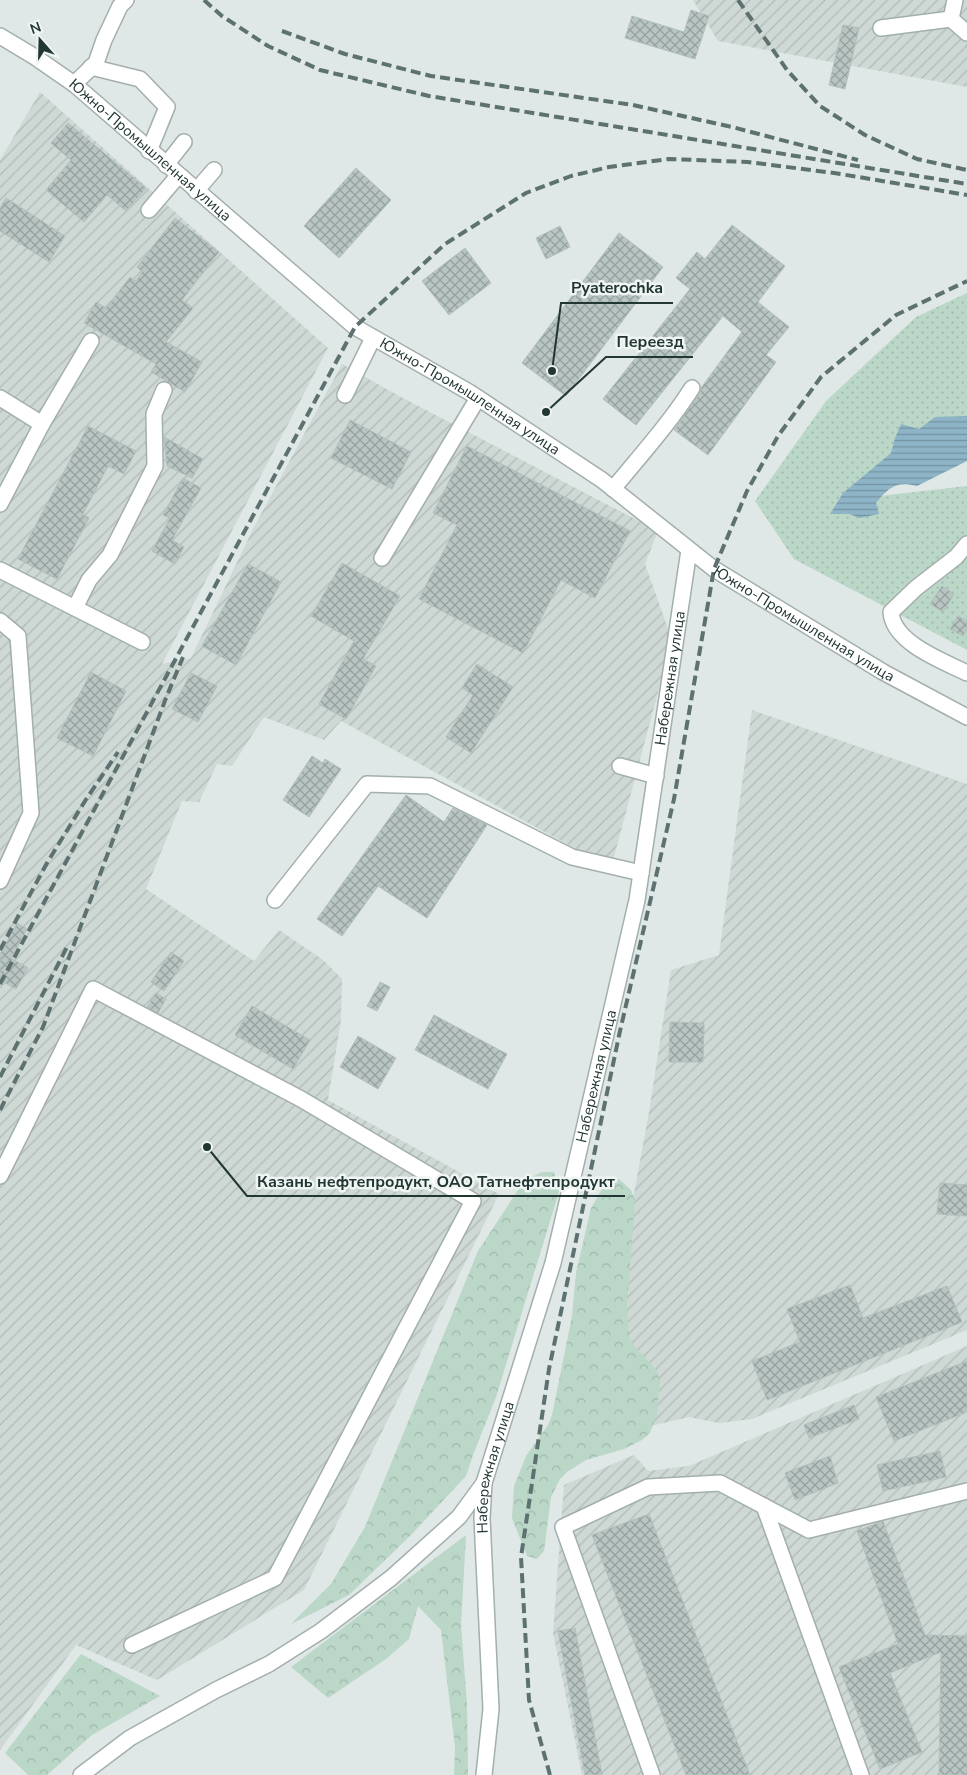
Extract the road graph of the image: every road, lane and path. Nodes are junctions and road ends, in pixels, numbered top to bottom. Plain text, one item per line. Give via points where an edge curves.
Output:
1 (126, 0) edge
2 (955, 0) edge
3 (952, 19) junction
4 (881, 28) dead end
5 (967, 32) edge
6 (0, 36) edge
7 (91, 67) junction
8 (74, 84) junction
9 (184, 142) dead end
10 (149, 151) junction
11 (166, 165) junction
12 (214, 170) dead end
13 (178, 176) junction
14 (196, 191) junction
15 (149, 210) dead end
16 (373, 338) junction
17 (91, 340) dead end
18 (692, 388) dead end
19 (164, 390) dead end
20 (345, 395) dead end
21 (0, 398) edge
22 (478, 398) junction
23 (42, 424) junction
24 (613, 489) junction
25 (0, 504) edge
26 (967, 544) edge
27 (689, 550) junction
28 (382, 558) dead end
29 (962, 560) edge
30 (0, 570) edge
31 (75, 608) junction
32 (0, 621) edge
33 (142, 642) dead end
34 (967, 673) edge
35 (967, 717) edge
36 (620, 766) dead end
37 (656, 776) junction
38 (641, 873) junction
39 (0, 881) edge
40 (275, 900) dead end
41 (0, 1176) edge
42 (484, 1483) junction
43 (967, 1492) edge
44 (764, 1506) junction
45 (132, 1646) dead end
46 (81, 1775) edge
47 (484, 1775) edge
48 (652, 1775) edge
49 (861, 1775) edge

1 - 7 street via 120,6 96,63
2 - 3 street
3 - 4 street
3 - 5 street
6 - 8 street, Южно-Промышленная улица
7 - 8 street
7 - 10 street via 140,79 167,107
8 - 10 street, Южно-Промышленная улица
9 - 11 street
10 - 11 street, Южно-Промышленная улица
11 - 13 street, Южно-Промышленная улица
12 - 14 street
13 - 14 street, Южно-Промышленная улица
13 - 15 street
14 - 16 street, Южно-Промышленная улица via 355,327
16 - 20 street
16 - 22 street, Южно-Промышленная улица
17 - 23 street
18 - 24 street via 677,412
19 - 31 street via 154,414 155,466 110,555 89,580
21 - 23 street
22 - 24 street, Южно-Промышленная улица
22 - 28 street
23 - 25 street
24 - 27 street, Южно-Промышленная улица
26 - 29 street
27 - 35 street, Южно-Промышленная улица via 883,672
27 - 37 street, Набережная улица
29 - 34 street via 941,567 891,612 892,621 906,640
30 - 31 street
31 - 33 street
32 - 39 street via 18,636 31,813
36 - 37 street
37 - 38 street, Набережная улица
38 - 40 street via 572,857 430,786 367,784
38 - 42 street, Набережная улица via 552,1263
41 - 45 street via 92,989 301,1099 473,1201 275,1578
42 - 46 street via 459,1516 398,1572 321,1632 269,1664 130,1738
42 - 47 street, Набережная улица via 482,1518 491,1709
43 - 44 street via 809,1530
44 - 48 street via 720,1483 648,1487 563,1526
44 - 49 street

